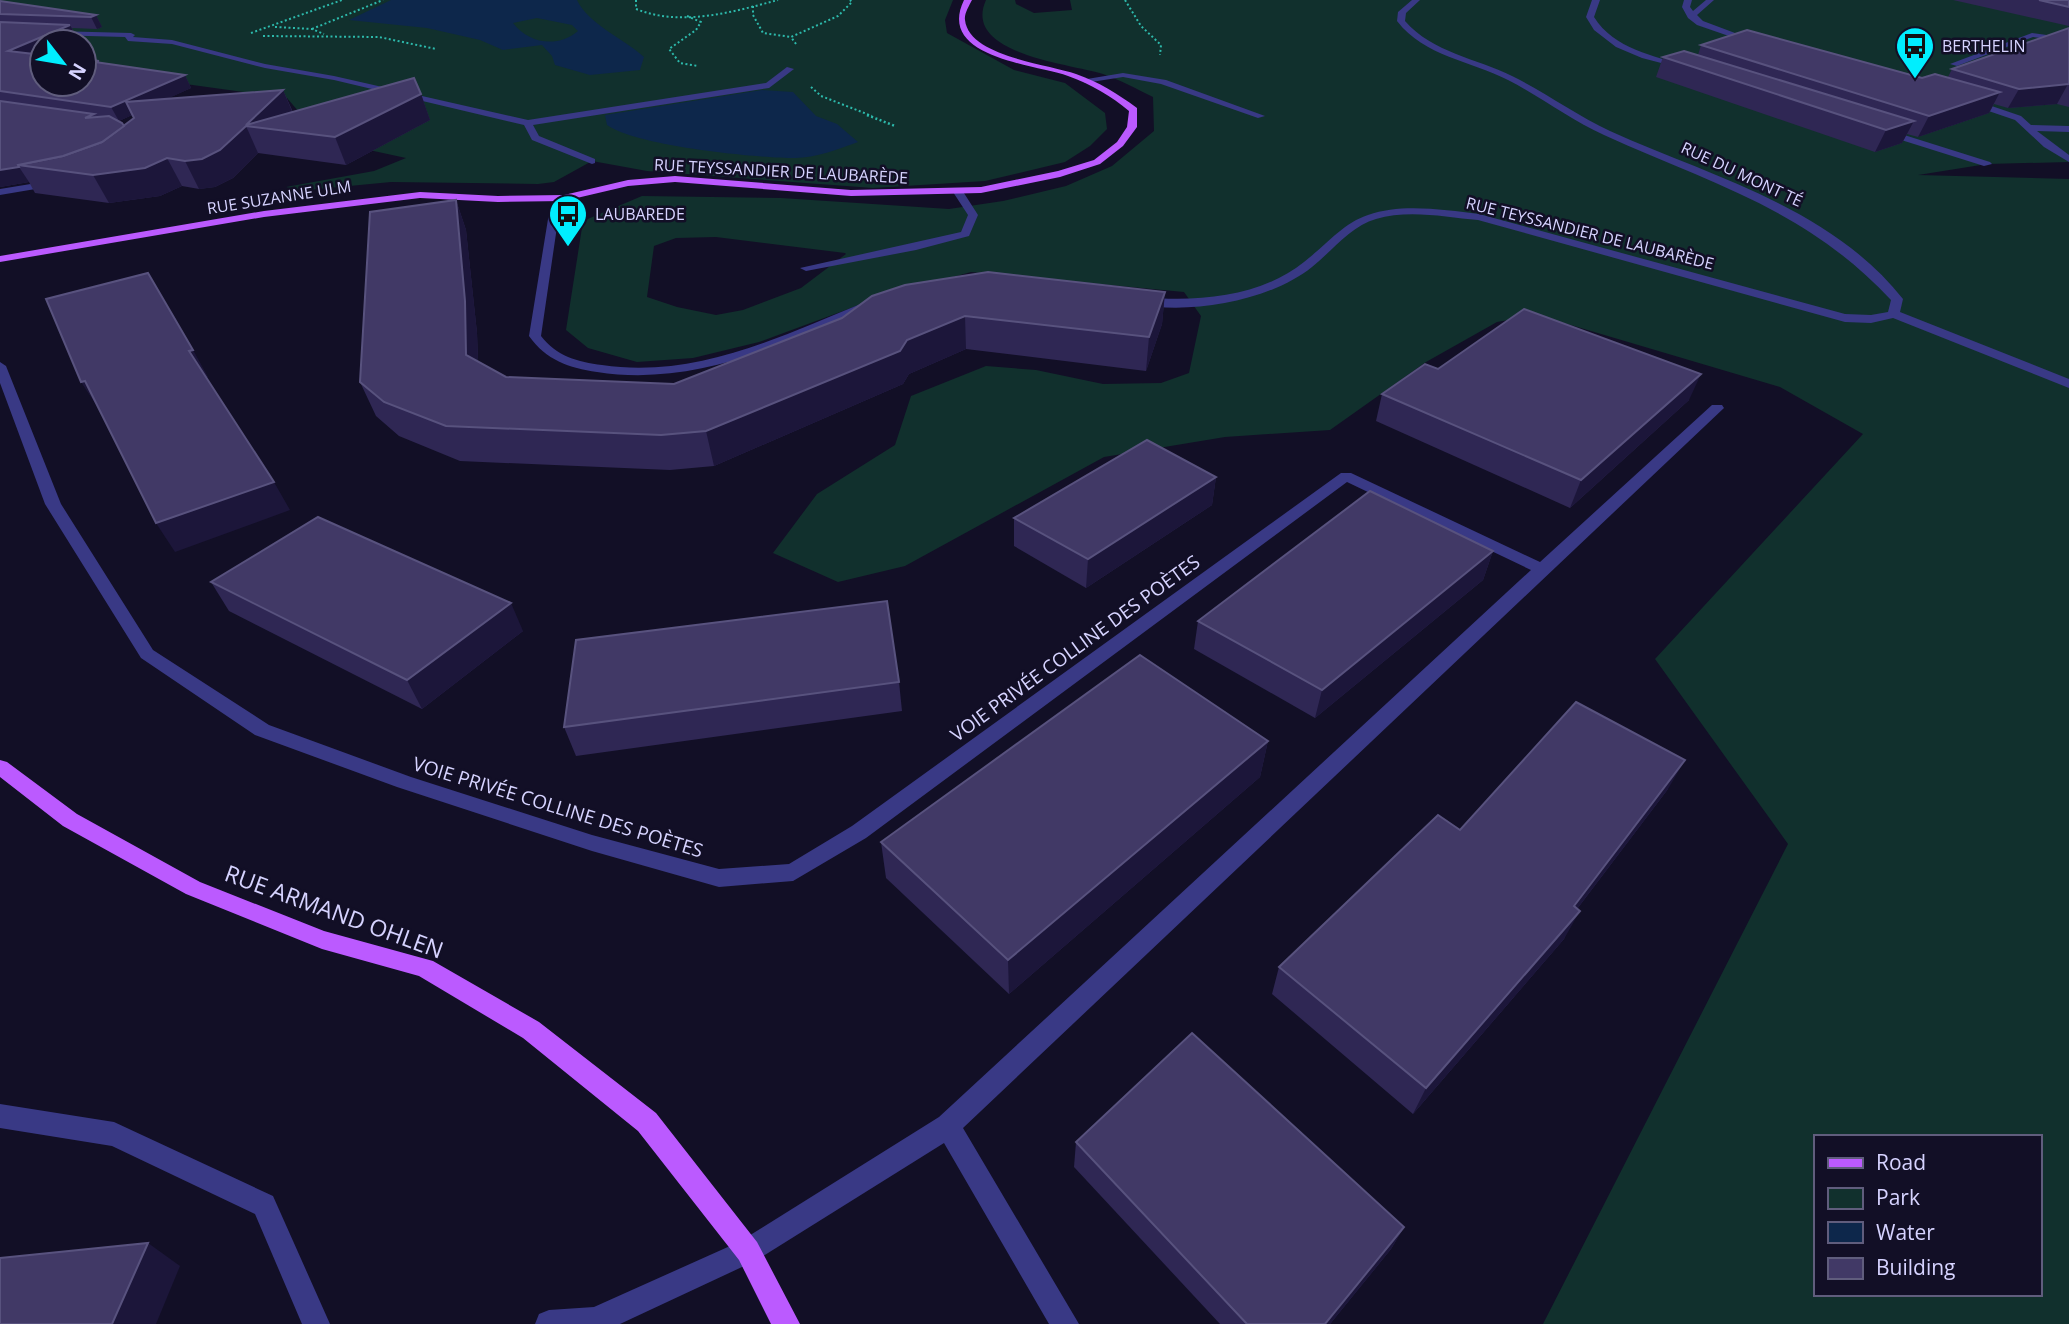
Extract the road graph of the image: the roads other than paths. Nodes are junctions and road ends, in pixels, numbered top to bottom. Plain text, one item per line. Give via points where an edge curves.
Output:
1 (968, 0) edge
2 (1416, 0) edge
3 (1595, 0) edge
4 (1688, 0) edge
5 (1710, 0) edge
6 (1691, 16) junction
7 (98, 34) edge
8 (2069, 40) edge
9 (1760, 44) edge
10 (1954, 64) dead end
11 (790, 69) road end
12 (1699, 72) edge
13 (1085, 80) junction
14 (1958, 98) edge
15 (1261, 116) dead end
16 (528, 123) junction
17 (1869, 127) edge
18 (2029, 128) junction
19 (2069, 129) edge
20 (2069, 159) edge
21 (592, 161) dead end
22 (1987, 164) dead end
23 (67, 181) edge
24 (0, 192) edge
25 (958, 192) junction
26 (564, 198) junction
27 (0, 259) edge
28 (806, 268) dead end
29 (886, 299) edge
30 (1132, 300) edge
31 (1894, 314) junction
32 (0, 366) edge
33 (2069, 384) edge
34 (1717, 408) dead end
35 (1542, 569) junction
36 (0, 767) edge
37 (0, 1116) edge
38 (948, 1126) junction
39 (748, 1251) junction
40 (316, 1324) edge
41 (549, 1324) edge
42 (786, 1324) edge
43 (1065, 1324) edge

1 - 13 main road, RUE TEYSSANDIER DE LAUBARÈDE via 961,18 964,31 976,44
2 - 31 street, RUE DU MONT TÉ via 1402,12 1401,21 1408,32 1504,75 1602,130 1734,186 1817,229 1898,299
3 - 12 street via 1590,17 1609,40
4 - 6 street
5 - 6 street
6 - 9 street
7 - 16 street via 172,42
8 - 10 street via 2032,35
11 - 16 street via 769,85
13 - 15 street via 1123,75 1163,82
13 - 25 main road, RUE TEYSSANDIER DE LAUBARÈDE via 1118,96 1134,110 1132,127 1120,144 1097,162 1060,174
14 - 18 street via 2018,118
16 - 21 street via 535,138
17 - 22 street
18 - 19 street
18 - 20 street
23 - 24 street
25 - 26 main road, RUE TEYSSANDIER DE LAUBARÈDE via 851,193 675,179 628,183
25 - 28 street via 973,215 965,234
26 - 27 main road, RUE SUZANNE ULM via 420,195 349,202
26 - 29 street via 554,213 535,336 550,354 569,363 657,374 731,357
30 - 31 street, RUE TEYSSANDIER DE LAUBARÈDE via 1159,303 1233,296 1275,284 1303,269 1364,219 1433,212 1479,217 1845,317 1871,319
31 - 33 street
32 - 35 street, VOIE PRIVÉE COLLINE DES POÈTES via 53,504 147,654 262,730 592,843 719,878 793,872 859,832 1346,476
34 - 35 street
35 - 38 street
36 - 39 main road, RUE ARMAND OHLEN via 70,820 193,888 322,940 425,968 531,1030 647,1122
37 - 40 street via 114,1134 264,1205
38 - 39 street
38 - 43 street
39 - 41 street via 594,1321
39 - 42 main road, RUE ARMAND OHLEN

